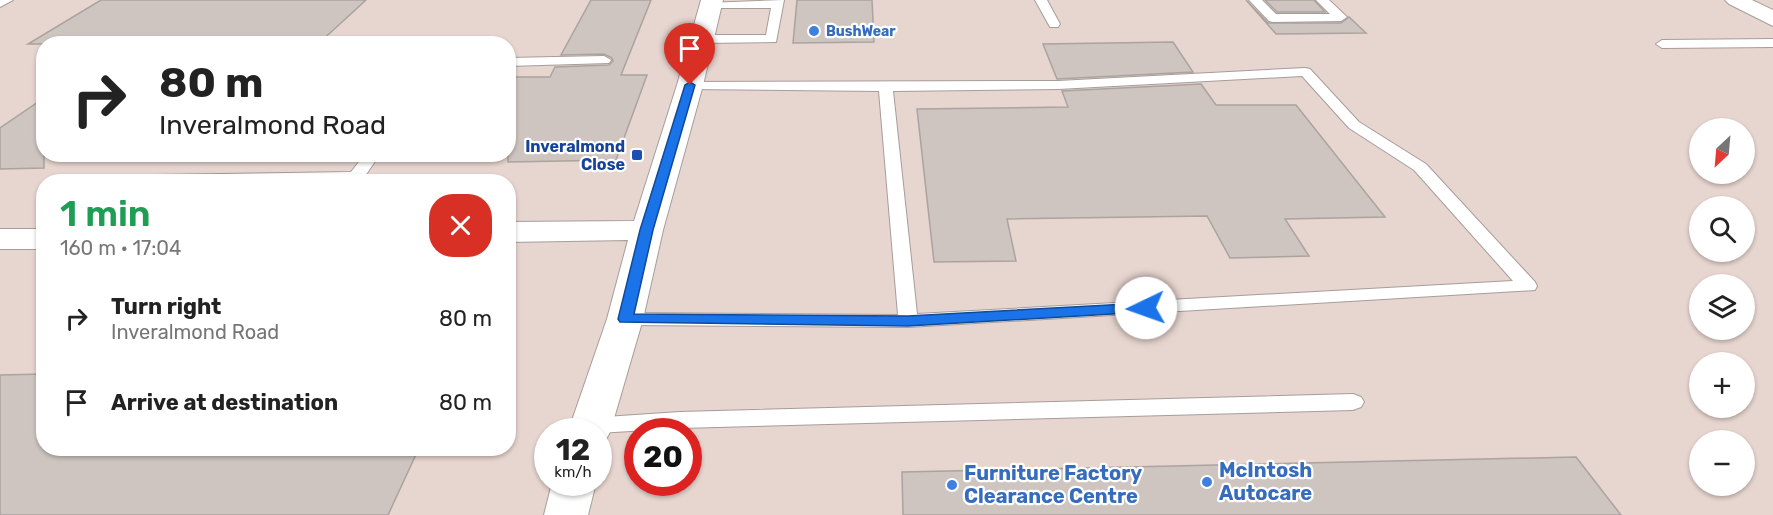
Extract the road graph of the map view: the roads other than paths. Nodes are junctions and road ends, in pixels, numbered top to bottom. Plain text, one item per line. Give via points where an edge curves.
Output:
1 (7, 0) edge
2 (1041, 0) edge
3 (1255, 0) edge
4 (1322, 0) edge
5 (1736, 0) edge
6 (711, 2) edge
7 (778, 2) edge
8 (0, 4) edge
9 (1773, 19) edge
10 (1054, 24) dead end
11 (701, 39) junction
12 (1662, 44) dead end
13 (1773, 44) edge
14 (604, 60) dead end
15 (516, 62) edge
16 (690, 85) junction
17 (886, 87) junction
18 (367, 162) edge
19 (358, 174) edge
20 (646, 230) junction
21 (516, 232) edge
22 (0, 239) edge
23 (36, 239) edge
24 (625, 319) junction
25 (908, 321) junction
26 (1353, 402) dead end
27 (593, 418) edge
28 (612, 427) edge
29 (571, 496) edge
30 (566, 515) edge

1 - 8 lane
2 - 10 lane
3 - 4 lane via 1273,18 1341,17
5 - 9 street
6 - 7 lane
6 - 11 street
7 - 11 lane via 772,39
11 - 16 street
12 - 13 lane
14 - 15 lane
16 - 17 lane
16 - 20 street
17 - 25 lane
17 - 25 lane via 1058,85 1305,72 1354,125 1420,167 1528,286
18 - 19 lane
20 - 21 street
20 - 24 street
22 - 23 street
24 - 25 lane
24 - 27 street
26 - 28 lane via 692,420
29 - 30 street

